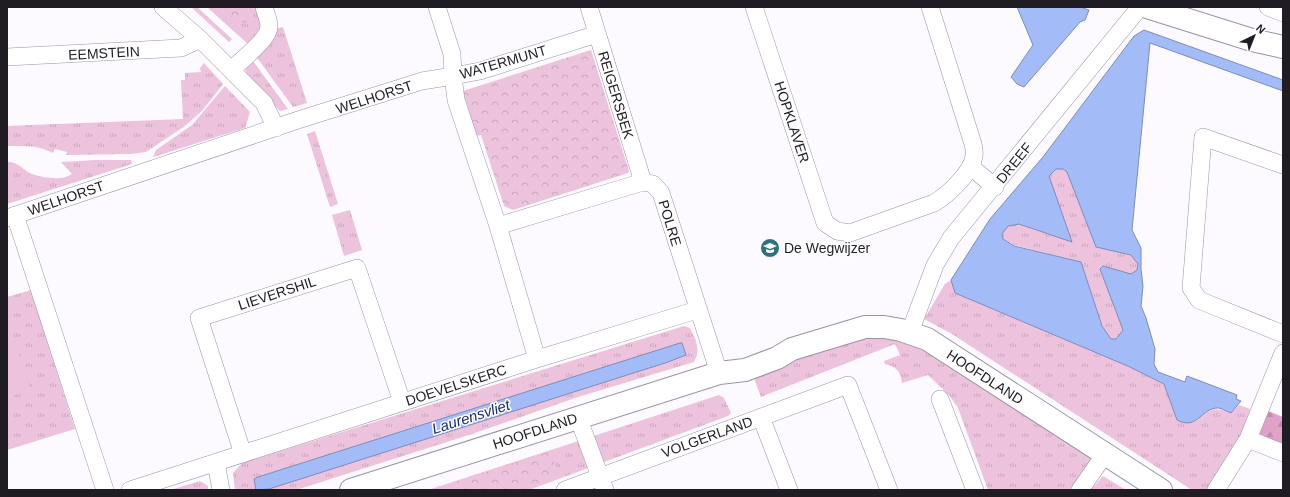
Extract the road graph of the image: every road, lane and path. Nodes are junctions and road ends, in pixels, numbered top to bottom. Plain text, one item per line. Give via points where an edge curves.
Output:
1 (163, 7) edge
2 (264, 7) edge
3 (437, 7) edge
4 (589, 7) edge
5 (754, 7) edge
6 (930, 7) edge
7 (1140, 7) edge
8 (1148, 7) edge
9 (1192, 7) edge
10 (1268, 7) edge
11 (1283, 13) edge
12 (597, 34) junction
13 (200, 39) junction
14 (1279, 46) edge
15 (7, 57) edge
16 (231, 70) junction
17 (453, 76) junction
18 (276, 128) junction
19 (1283, 165) edge
20 (971, 167) junction
21 (643, 182) junction
22 (995, 187) junction
23 (11, 216) edge
24 (498, 226) junction
25 (697, 310) junction
26 (910, 332) junction
27 (1283, 334) edge
28 (1283, 353) edge
29 (537, 359) junction
30 (719, 373) junction
31 (940, 398) dead end
32 (402, 402) junction
33 (578, 417) junction
34 (761, 417) junction
35 (1248, 439) junction
36 (1283, 453) edge
37 (243, 454) junction
38 (1105, 454) junction
39 (216, 463) junction
40 (602, 483) edge
41 (105, 490) edge
42 (116, 490) edge
43 (130, 490) edge
44 (221, 490) edge
45 (351, 490) edge
46 (565, 490) edge
47 (789, 490) edge
48 (888, 490) edge
49 (975, 490) edge
50 (1080, 490) edge
51 (1160, 490) edge
52 (1216, 490) edge

1 - 13 street
2 - 16 street via 269,23 264,39
3 - 17 street, WATERMUNT via 452,54
4 - 12 street, REIGERSBEK
5 - 20 street, HOPKLAVER via 825,223 837,231 850,233 934,203 945,197
6 - 20 street via 973,144 974,156
7 - 22 street, DREEF
8 - 14 street
9 - 14 street via 1255,32
10 - 11 street
12 - 17 street, WATERMUNT via 480,71
12 - 21 street, REIGERSBEK
13 - 15 street, EEMSTEIN via 181,48
13 - 16 street
16 - 18 street via 264,103
17 - 18 street, WELHORST via 422,81
17 - 24 street via 456,100
18 - 23 street, WELHORST
19 - 27 street via 1203,137 1191,288 1199,300
20 - 22 street
21 - 24 street
21 - 25 street, POLRE via 653,184 661,193
22 - 26 street, DREEF via 942,252 929,278
23 - 41 street, WELHORST
24 - 29 street
25 - 29 street, DOEVELSKERC
25 - 30 street, POLRE
26 - 30 street, HOOFDLAND via 884,327 865,327 792,349 746,370
26 - 38 street, HOOFDLAND via 927,339
28 - 35 street
29 - 32 street, DOEVELSKERC
30 - 33 street, HOOFDLAND
31 - 49 street
32 - 37 street, DOEVELSKERC
32 - 37 street, LIEVERSHIL via 357,268 198,318
33 - 40 street
33 - 45 street, HOOFDLAND
34 - 40 street, VOLGERLAND
34 - 47 street
34 - 48 street, VOLGERLAND via 848,385
35 - 36 street
35 - 52 street
37 - 39 street, DOEVELSKERC
38 - 50 street
38 - 51 street, HOOFDLAND
39 - 43 street, DOEVELSKERC
39 - 44 street
40 - 46 street, VOLGERLAND
41 - 42 street

